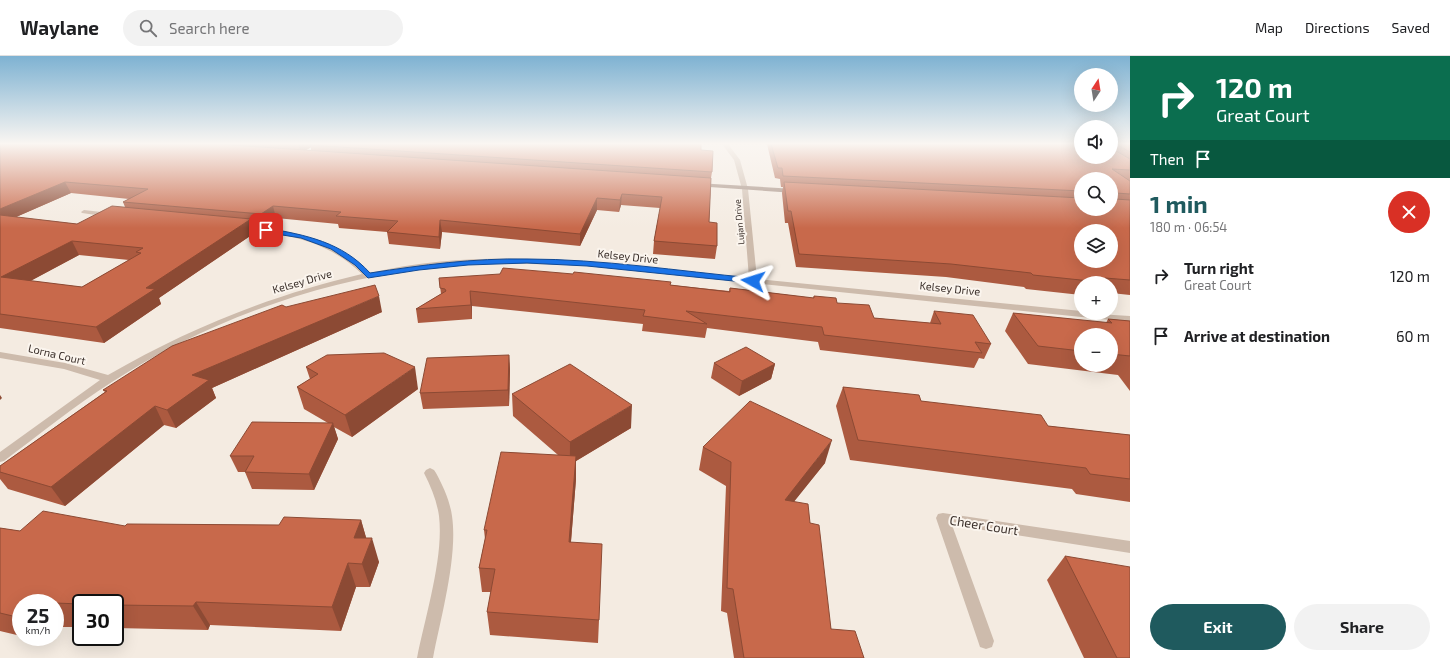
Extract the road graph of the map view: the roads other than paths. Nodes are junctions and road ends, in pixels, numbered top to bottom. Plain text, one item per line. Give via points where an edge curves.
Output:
1 (740, 172) edge
2 (690, 185) edge
3 (746, 188) junction
4 (800, 192) edge
5 (84, 212) dead end
6 (121, 216) edge
7 (235, 227) edge
8 (368, 276) junction
9 (753, 281) junction
10 (1130, 319) edge
11 (0, 355) edge
12 (109, 379) junction
13 (0, 458) edge
14 (430, 473) dead end
15 (1130, 547) edge
16 (986, 641) dead end
17 (425, 658) edge

1 - 3 street, Lujan Drive
2 - 3 street
3 - 4 street
3 - 9 street, Lujan Drive
5 - 6 street
7 - 8 street via 284,232 319,241 347,255
8 - 9 street, Kelsey Drive via 468,262 527,261 587,264
8 - 12 street, Kelsey Drive via 296,294 231,317 170,345
9 - 10 street, Kelsey Drive
11 - 12 street, Lorna Court via 65,366
12 - 13 street, Kelsey Drive
14 - 17 street via 440,492 446,521 445,552
15 - 16 street, Cheer Court via 943,518

